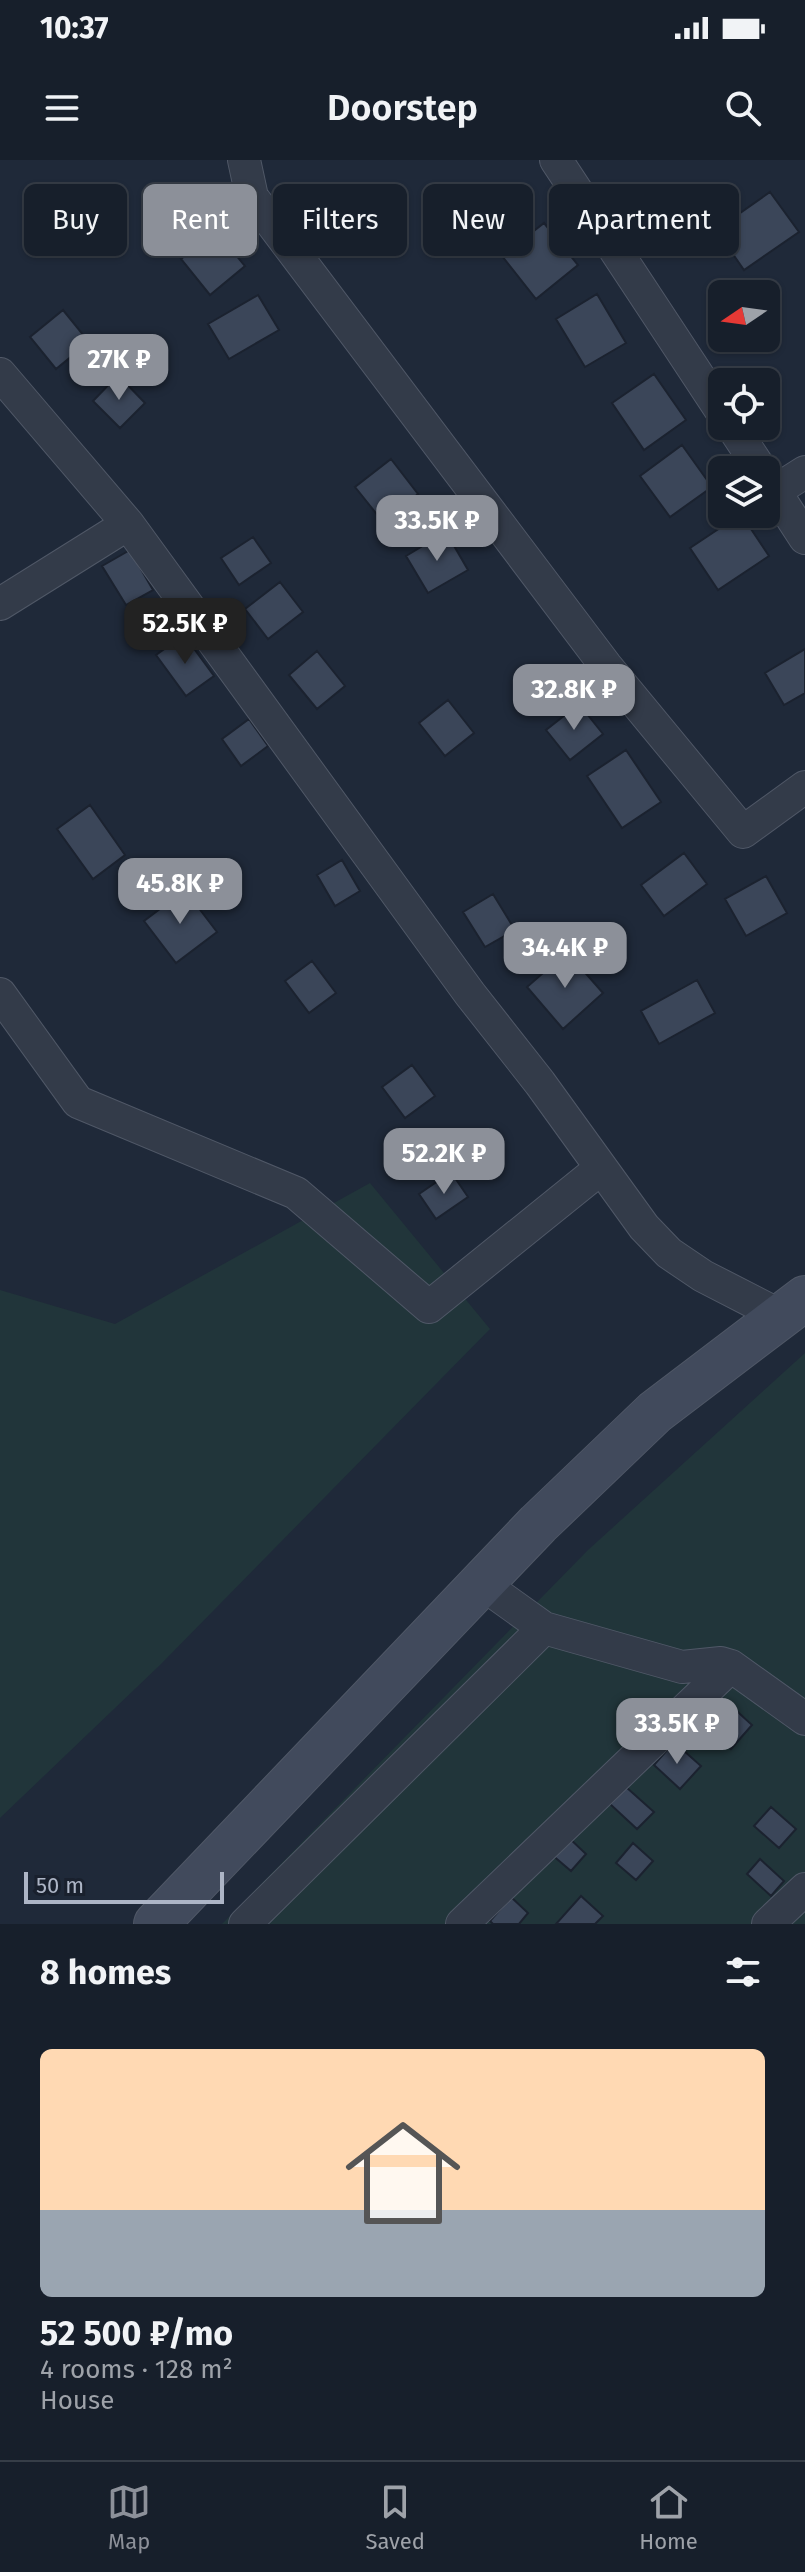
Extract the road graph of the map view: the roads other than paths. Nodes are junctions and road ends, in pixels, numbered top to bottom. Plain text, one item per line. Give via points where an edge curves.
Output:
1 (244, 160) edge
2 (556, 160) edge
3 (0, 374) edge
4 (708, 391) edge
5 (805, 472) edge
6 (780, 477) edge
7 (780, 500) edge
8 (128, 524) junction
9 (805, 538) edge
10 (0, 604) edge
11 (805, 787) edge
12 (0, 994) edge
13 (600, 1169) junction
14 (792, 1306) edge
15 (481, 1583) junction
16 (544, 1628) junction
17 (731, 1666) junction
18 (805, 1719) edge
19 (805, 1889) edge
20 (156, 1924) edge
21 (245, 1924) edge
22 (462, 1924) edge
23 (768, 1924) edge

1 - 11 street via 252,197 606,666 743,832
2 - 4 street
3 - 8 street
5 - 6 street
7 - 9 street
8 - 10 street
8 - 13 street
12 - 13 street via 78,1102 296,1193 429,1307
13 - 14 street via 669,1253 703,1276
14 - 15 street via 655,1412
15 - 16 street
15 - 20 street
16 - 17 street via 682,1667
16 - 21 street
17 - 18 street
17 - 22 street
19 - 23 street

